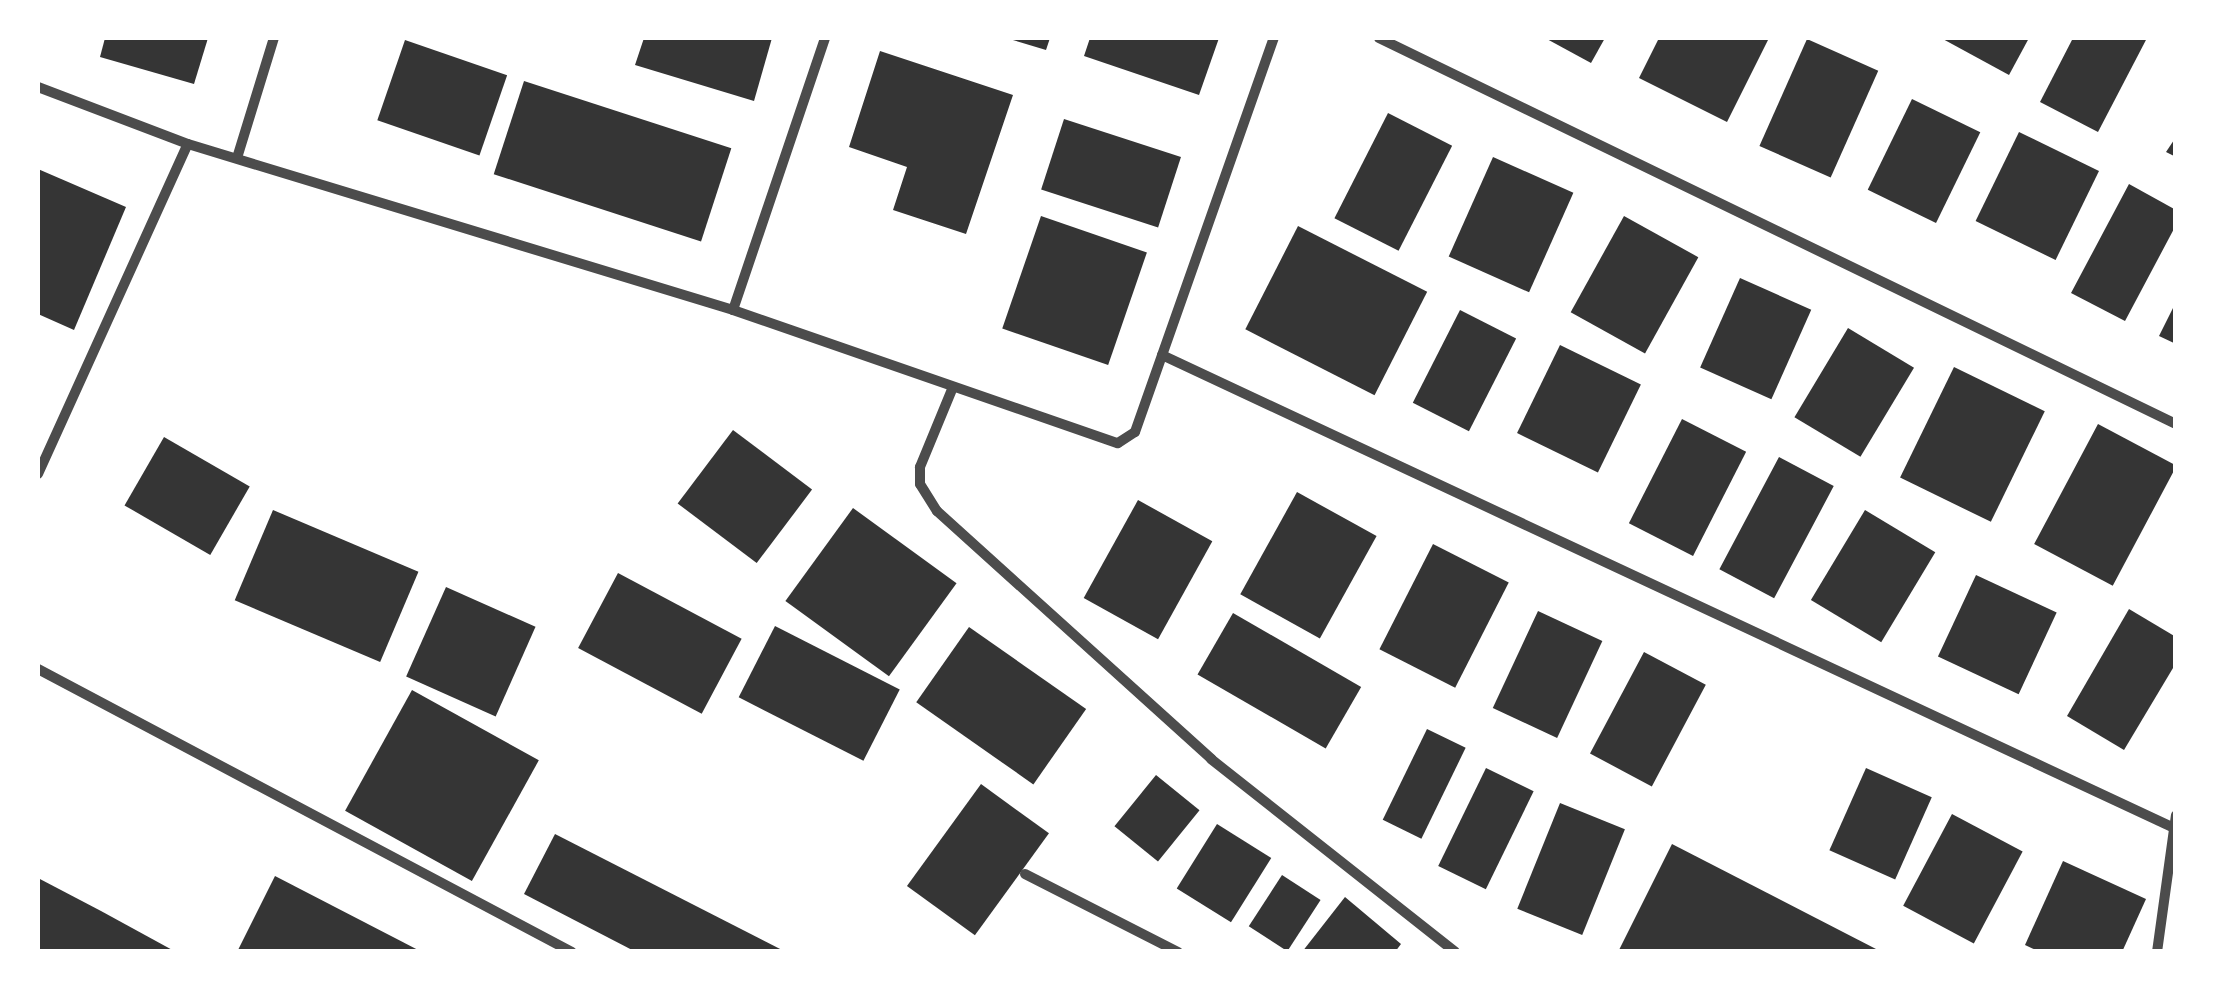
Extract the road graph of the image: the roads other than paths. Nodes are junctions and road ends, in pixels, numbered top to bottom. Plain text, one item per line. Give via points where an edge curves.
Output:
1 (274, 38) edge
2 (825, 38) edge
3 (1274, 38) edge
4 (1378, 38) edge
5 (38, 87) edge
6 (188, 144) junction
7 (237, 158) junction
8 (734, 310) junction
9 (1162, 356) junction
10 (953, 387) junction
11 (2176, 424) edge
12 (38, 474) edge
13 (38, 669) edge
14 (2176, 815) edge
15 (2175, 829) edge
16 (1024, 874) dead end
17 (572, 952) edge
18 (1178, 952) edge
19 (1455, 952) edge
20 (2156, 952) edge

1 - 7 street
2 - 8 street
3 - 9 street
4 - 11 street
5 - 6 street
6 - 7 street
6 - 12 street
7 - 8 street
8 - 10 street
9 - 10 street via 1135,432 1125,442
9 - 15 street
10 - 19 street via 920,467 920,484 937,510 1211,759
13 - 17 street
14 - 15 street
15 - 20 street
16 - 18 street

